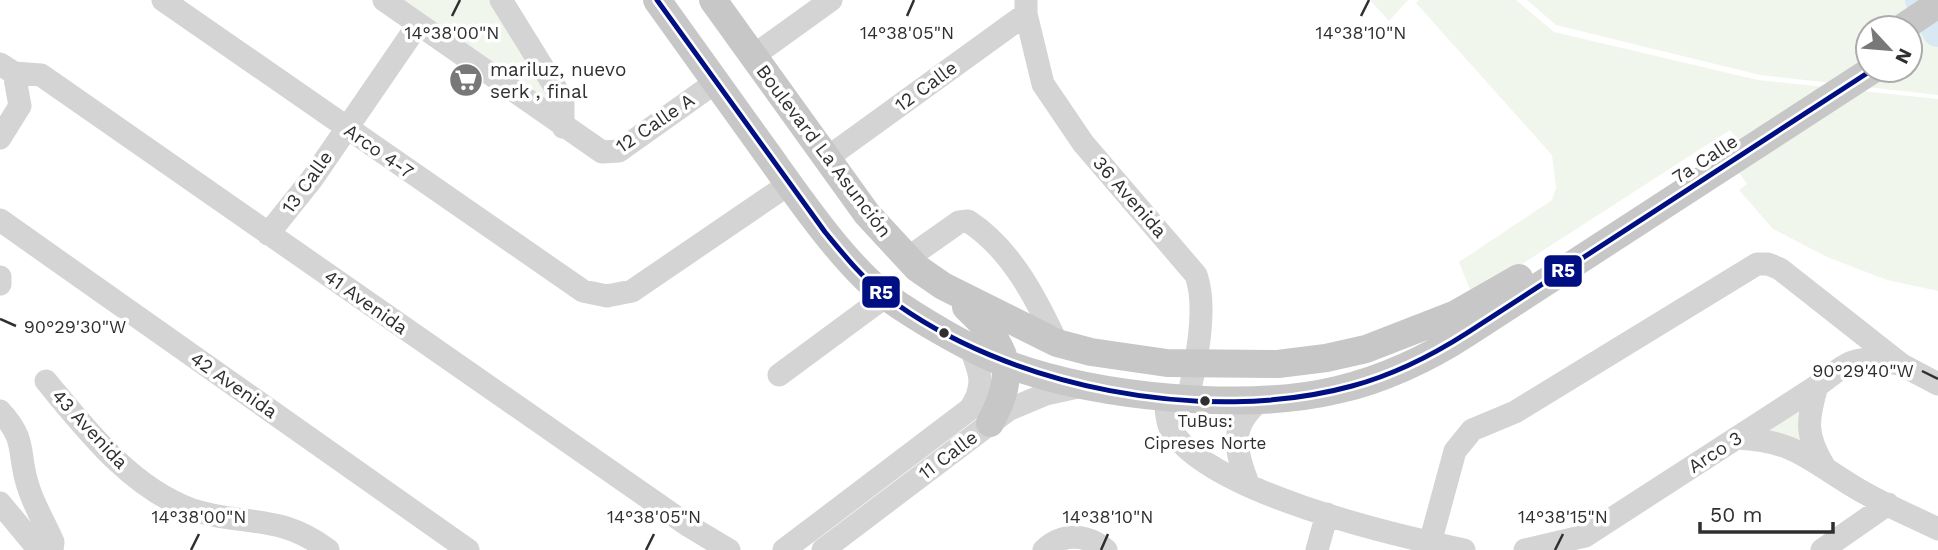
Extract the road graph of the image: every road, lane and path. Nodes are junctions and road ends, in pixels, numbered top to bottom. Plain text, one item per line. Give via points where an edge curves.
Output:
1 (384, 0) edge
2 (501, 0) edge
3 (657, 0) edge
4 (713, 0) edge
5 (831, 0) edge
6 (170, 3) edge
7 (1938, 4) edge
8 (1026, 7) edge
9 (1923, 14) edge
10 (417, 26) junction
11 (753, 56) junction
12 (1854, 61) edge
13 (7, 68) edge
14 (1854, 81) edge
15 (716, 82) junction
16 (795, 114) junction
17 (564, 127) junction
18 (346, 128) junction
19 (0, 138) edge
20 (759, 141) junction
21 (827, 158) junction
22 (1705, 169) junction
23 (789, 184) junction
24 (0, 219) edge
25 (268, 234) junction
26 (908, 258) junction
27 (1541, 263) joint
28 (943, 286) junction
29 (886, 296) junction
30 (1844, 319) junction
31 (1057, 343) junction
32 (970, 347) junction
33 (1366, 349) junction
34 (1196, 363) junction
35 (1006, 364) junction
36 (1845, 364) junction
37 (1902, 365) junction
38 (779, 375) dead end
39 (46, 381) dead end
40 (1938, 384) edge
41 (1085, 385) junction
42 (1817, 386) junction
43 (1338, 390) junction
44 (1177, 397) junction
45 (1264, 398) junction
46 (0, 411) edge
47 (990, 423) junction
48 (1737, 438) junction
49 (1826, 468) junction
50 (1249, 486) junction
51 (0, 503) edge
52 (1888, 504) junction
53 (1327, 514) junction
54 (1938, 529) edge
55 (1430, 543) junction
56 (46, 549) edge
57 (328, 550) edge
58 (468, 550) edge
59 (729, 550) edge
60 (784, 550) edge
61 (823, 550) edge
62 (1044, 550) edge
63 (1106, 550) edge
64 (1317, 550) edge
65 (1464, 550) edge
66 (1525, 550) edge
67 (1822, 550) edge

1 - 10 street
2 - 17 street via 563,100
3 - 15 main road
4 - 11 main road, Boulevard La Asunción
5 - 11 street
6 - 18 street, Arco 4-7
7 - 9 main road
8 - 21 street, 12 Calle
8 - 34 street, 36 Avenida via 1043,83 1083,144 1164,234 1186,266 1192,300 1200,309
10 - 17 street
10 - 18 street, 13 Calle
11 - 16 main road, Boulevard La Asunción
12 - 22 main road, 7a Calle
13 - 19 street via 20,106
13 - 25 street, 41 Avenida via 41,75
14 - 22 main road, 7a Calle
15 - 17 street, 12 Calle A via 619,152 593,147
15 - 20 main road
16 - 20 main road
16 - 21 main road, Boulevard La Asunción
18 - 23 street, Arco 4-7 via 583,292 607,296 632,291
18 - 25 street, 13 Calle
20 - 23 main road
21 - 26 main road, Boulevard La Asunción via 867,214
22 - 27 main road, 7a Calle
22 - 43 main road via 1458,339 1385,374
23 - 29 main road via 832,240
24 - 58 street, 42 Avenida
25 - 59 street, 41 Avenida
26 - 28 main road, Boulevard La Asunción
26 - 31 street via 968,220 1033,291
27 - 33 main road, Boulevard La Asunción via 1456,314
28 - 31 main road, Boulevard La Asunción
28 - 35 main road via 989,329
29 - 32 main road
29 - 38 street
30 - 36 street via 1851,343
30 - 37 street
30 - 55 street via 1780,269 1757,264 1516,412 1472,430 1455,451
31 - 34 main road, Boulevard La Asunción via 1130,359
32 - 35 main road
32 - 60 street, 11 Calle via 982,381 970,409
33 - 34 main road, Boulevard La Asunción via 1278,364
33 - 43 main road
34 - 44 street
35 - 41 main road
35 - 47 main road via 1006,388
36 - 37 street via 1865,358
36 - 42 street, Arco 3
37 - 40 street
39 - 57 street, 43 Avenida via 94,438 159,494 190,509 286,526
41 - 44 main road
41 - 47 street, 11 Calle via 1033,399
42 - 48 street, Arco 3
42 - 49 street via 1808,424 1812,447
43 - 45 main road
44 - 45 main road
44 - 50 street via 1169,427 1189,450
45 - 50 street via 1247,410 1238,429 1236,446
46 - 56 street via 21,442 27,484 53,542
47 - 61 street, 11 Calle
48 - 49 street via 1781,443
48 - 66 street, Arco 3 via 1585,536
49 - 52 street
50 - 53 street
51 - 56 street
52 - 54 street
52 - 67 street
53 - 55 street
53 - 64 street
55 - 65 street
62 - 63 street via 1071,536 1084,537

